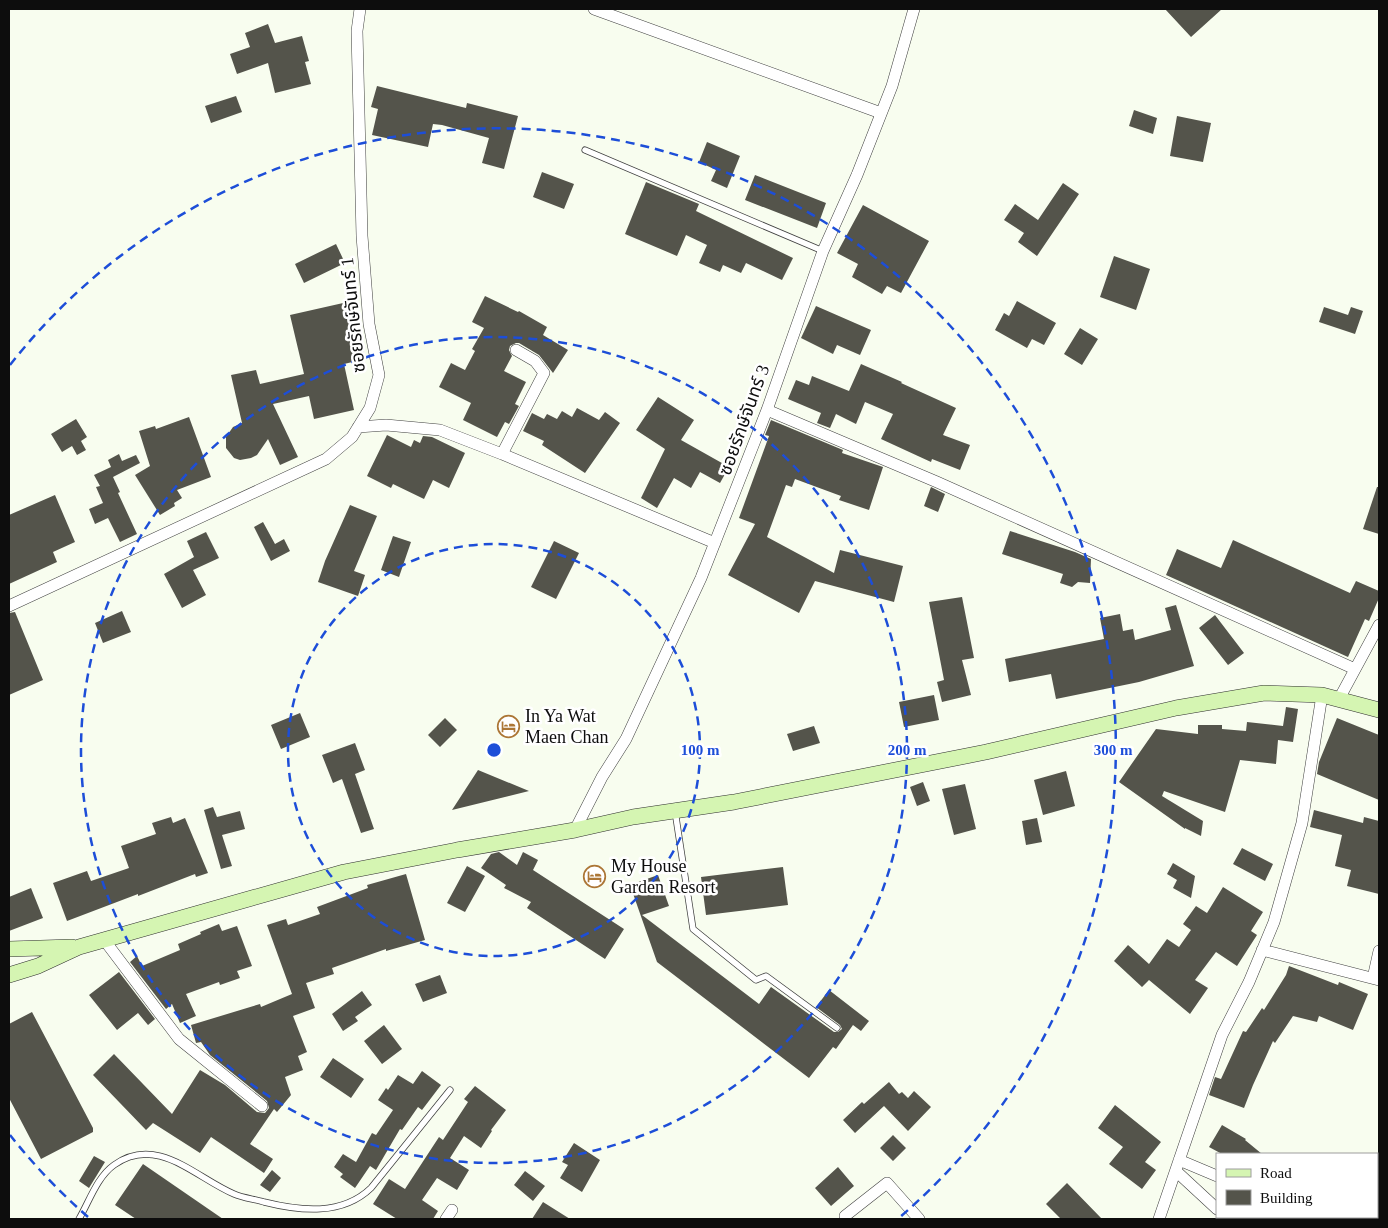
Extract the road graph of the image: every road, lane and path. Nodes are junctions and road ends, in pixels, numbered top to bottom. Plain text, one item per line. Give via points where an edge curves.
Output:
1 (360, 9) edge
2 (594, 9) edge
3 (914, 9) edge
4 (881, 113) junction
5 (585, 150) dead end
6 (823, 251) junction
7 (516, 350) dead end
8 (767, 410) junction
9 (358, 426) junction
10 (502, 454) junction
11 (715, 543) junction
12 (9, 606) edge
13 (1379, 625) edge
14 (1355, 669) junction
15 (1322, 695) junction
16 (1339, 699) junction
17 (1379, 710) edge
18 (675, 811) junction
19 (575, 830) junction
20 (105, 941) junction
21 (78, 947) junction
22 (9, 949) edge
23 (1262, 950) junction
24 (1379, 951) edge
25 (9, 975) edge
26 (1376, 979) edge
27 (837, 1028) dead end
28 (450, 1090) dead end
29 (262, 1106) dead end
30 (1179, 1160) junction
31 (1176, 1172) junction
32 (1216, 1176) edge
33 (1216, 1208) edge
34 (845, 1216) dead end
35 (79, 1219) edge
36 (918, 1219) edge
37 (1159, 1219) edge

1 - 9 street, ซอยรักษ์จันทร์ 1 via 357,31 362,236 369,324 379,375 370,408
2 - 4 street
3 - 4 street, ซอยรักษ์จันทร์ 3
4 - 6 street, ซอยรักษ์จันทร์ 3 via 858,175
5 - 6 lane
6 - 8 street, ซอยรักษ์จันทร์ 3
7 - 10 street via 535,362 544,373
8 - 11 street, ซอยรักษ์จันทร์ 3
8 - 14 street via 937,482
9 - 10 street via 440,430
9 - 12 street, ซอยรักษ์จันทร์ 1 via 352,437 326,459
10 - 11 street
11 - 19 street, ซอยรักษ์จันทร์ 3 via 626,739
13 - 14 street
14 - 16 street
15 - 16 main road
15 - 18 main road via 1264,693 1195,705 976,754
15 - 23 street via 1302,824 1274,922
16 - 17 main road
18 - 19 main road
18 - 27 lane via 693,929 756,980 766,976
19 - 20 main road via 344,872
20 - 21 main road
20 - 29 street via 179,1039
21 - 22 main road
21 - 25 main road via 38,966
23 - 26 street
23 - 30 street via 1222,1035
24 - 26 street
28 - 35 lane via 371,1188 347,1204 308,1209 251,1199 235,1195 166,1156 144,1154 113,1166 102,1177
30 - 31 street
30 - 32 street
31 - 33 street
31 - 37 street
34 - 36 street via 887,1183

